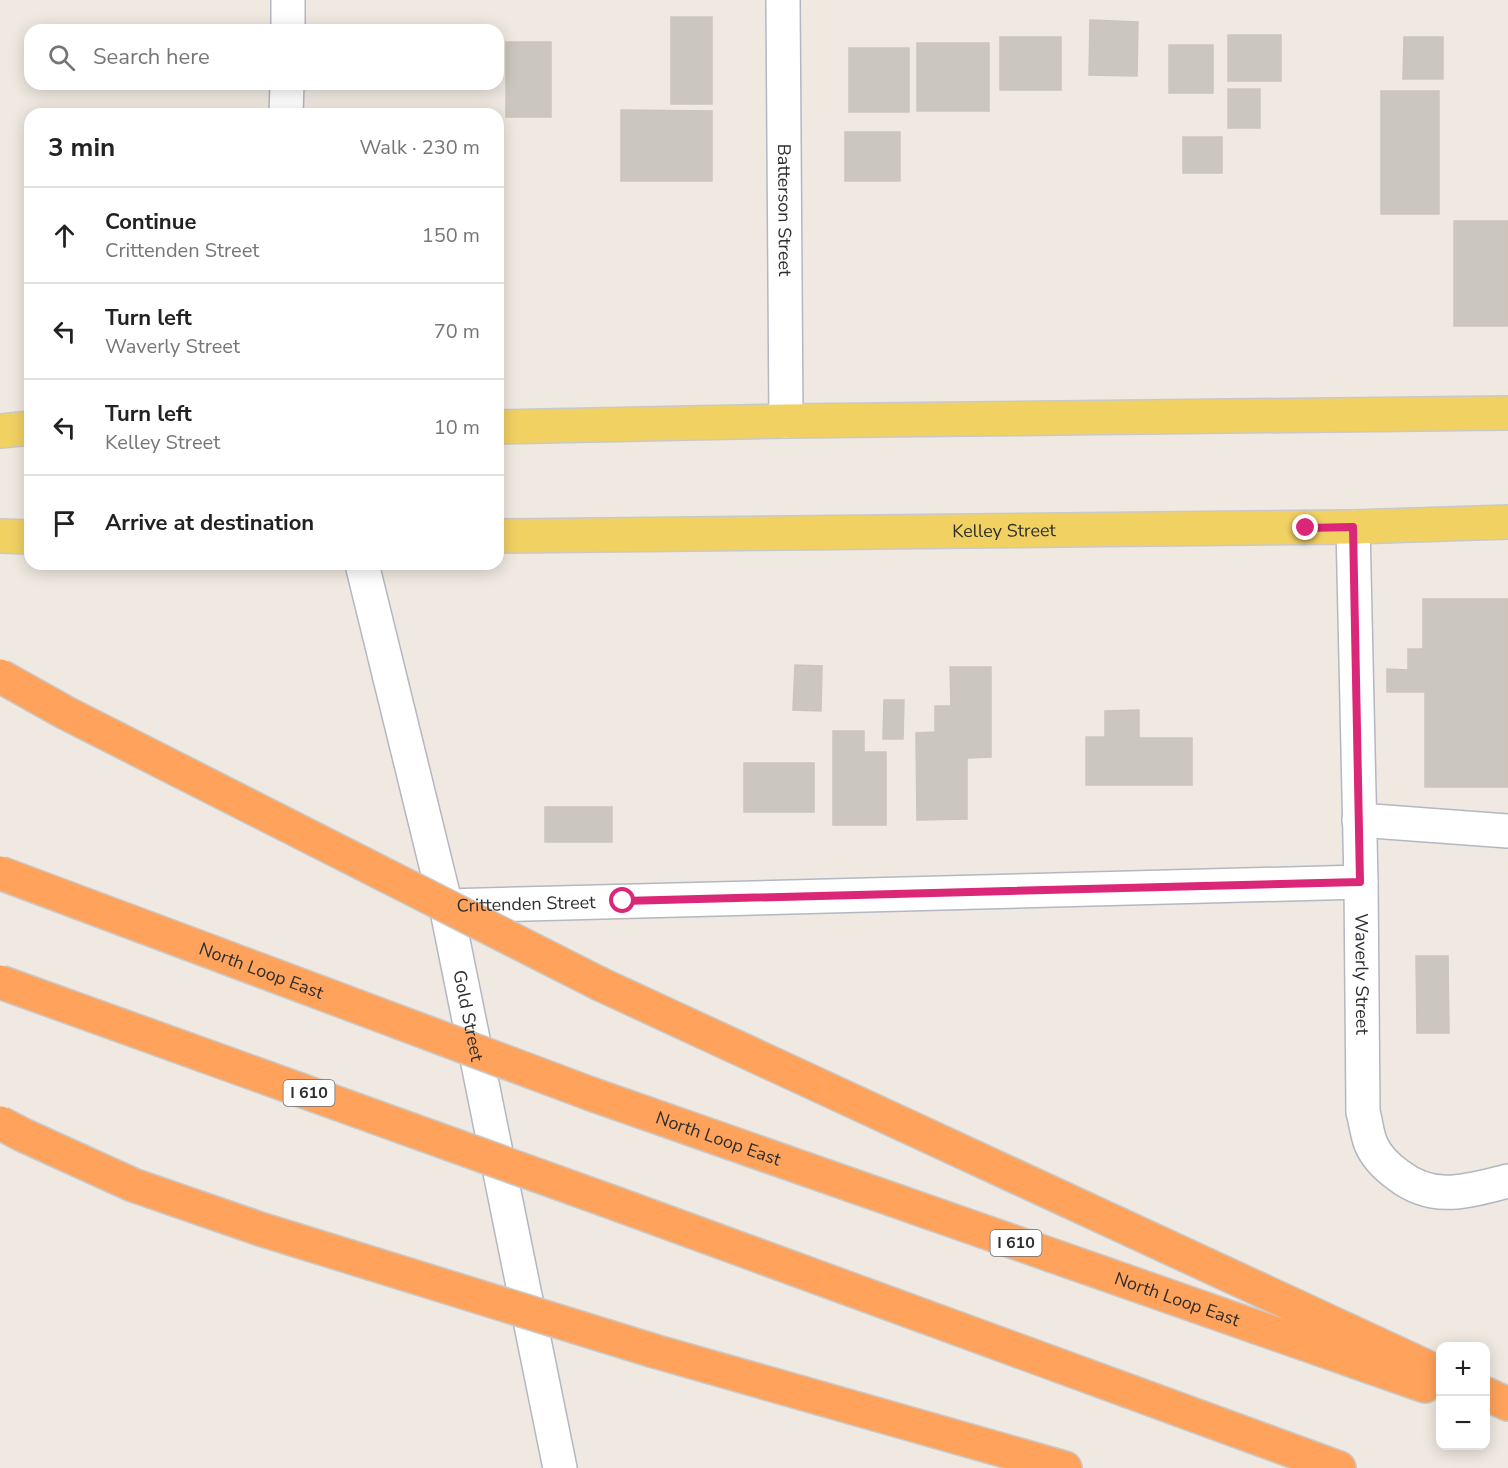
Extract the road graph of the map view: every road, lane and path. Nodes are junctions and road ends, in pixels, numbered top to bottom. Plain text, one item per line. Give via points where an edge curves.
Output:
1 (288, 0) edge
2 (783, 0) edge
3 (288, 24) edge
4 (287, 90) edge
5 (286, 108) edge
6 (1508, 413) edge
7 (786, 421) junction
8 (504, 427) edge
9 (24, 429) edge
10 (0, 432) edge
11 (1508, 522) edge
12 (1353, 527) junction
13 (504, 536) edge
14 (0, 537) edge
15 (24, 537) edge
16 (363, 570) edge
17 (0, 676) edge
18 (1359, 820) junction
19 (1508, 831) edge
20 (0, 873) edge
21 (1360, 882) junction
22 (446, 906) junction
23 (0, 982) edge
24 (0, 1123) edge
25 (1508, 1181) edge
26 (1436, 1371) edge
27 (1436, 1391) edge
28 (1490, 1396) edge
29 (1508, 1404) edge
30 (1490, 1410) edge
31 (1508, 1416) edge
32 (560, 1468) edge
33 (1065, 1468) edge
34 (1339, 1468) edge

1 - 3 street
2 - 7 street, Batterson Street
4 - 5 street
6 - 7 main road
7 - 8 main road
9 - 10 main road
11 - 12 main road, Kelley Street
12 - 13 main road, Kelley Street
12 - 18 street, Waverly Street
14 - 15 main road
16 - 22 street, Gold Street
17 - 26 highway, bridge via 600,984
18 - 19 street
18 - 21 street, Waverly Street
20 - 27 highway, North Loop East / I 610, bridge via 591,1094
21 - 22 street, Crittenden Street
21 - 25 street, Waverly Street via 1364,1112 1371,1144 1386,1167 1411,1185 1441,1193
22 - 32 street, Gold Street
23 - 34 highway, I 610, bridge
24 - 33 highway, bridge via 133,1185 260,1229 654,1351
28 - 29 highway
30 - 31 highway

